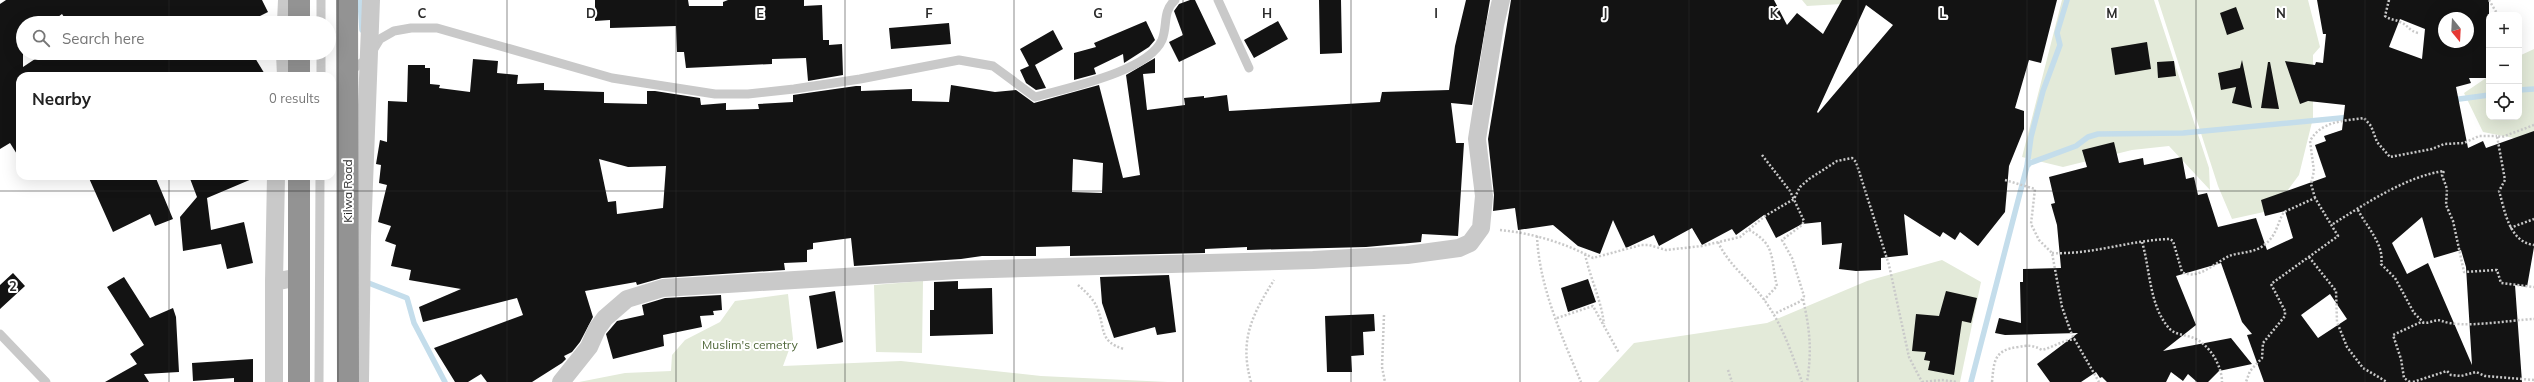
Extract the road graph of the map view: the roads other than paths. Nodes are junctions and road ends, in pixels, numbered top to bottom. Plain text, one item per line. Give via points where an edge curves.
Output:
1 (287, 0) edge
2 (299, 0) edge
3 (321, 0) edge
4 (347, 0) edge
5 (370, 0) edge
6 (1175, 0) edge
7 (1218, 0) edge
8 (1501, 0) edge
9 (286, 16) edge
10 (299, 16) edge
11 (321, 16) edge
12 (369, 57) junction
13 (285, 60) edge
14 (299, 60) edge
15 (321, 60) edge
16 (1249, 68) dead end
17 (286, 72) edge
18 (299, 72) edge
19 (320, 72) edge
20 (347, 74) junction
21 (276, 180) edge
22 (299, 180) edge
23 (320, 180) edge
24 (299, 276) junction
25 (274, 282) junction
26 (0, 334) edge
27 (46, 382) edge
28 (274, 382) edge
29 (299, 382) edge
30 (319, 382) edge
31 (348, 382) edge
32 (360, 382) edge
33 (561, 382) edge

1 - 9 street
2 - 10 highway
3 - 11 lane
4 - 20 highway, Kilwa Road
5 - 12 street
6 - 12 lane via 1169,5 1165,16 1162,39 1154,51 1143,59 1092,83 1035,97 993,66 959,60 794,89 748,94 715,94 612,78 437,28 394,31 380,39
7 - 16 lane
8 - 33 street via 1477,139 1484,196 1481,228 1470,243 1446,251 1286,261 1056,267 663,288 628,299 610,314 597,329 589,347
12 - 20 lane
12 - 32 street via 362,236
13 - 17 street
14 - 18 highway
15 - 19 lane
20 - 31 highway, Kilwa Road
21 - 25 street
22 - 24 highway
23 - 30 lane
24 - 25 street
24 - 29 highway
25 - 28 street
26 - 27 lane

